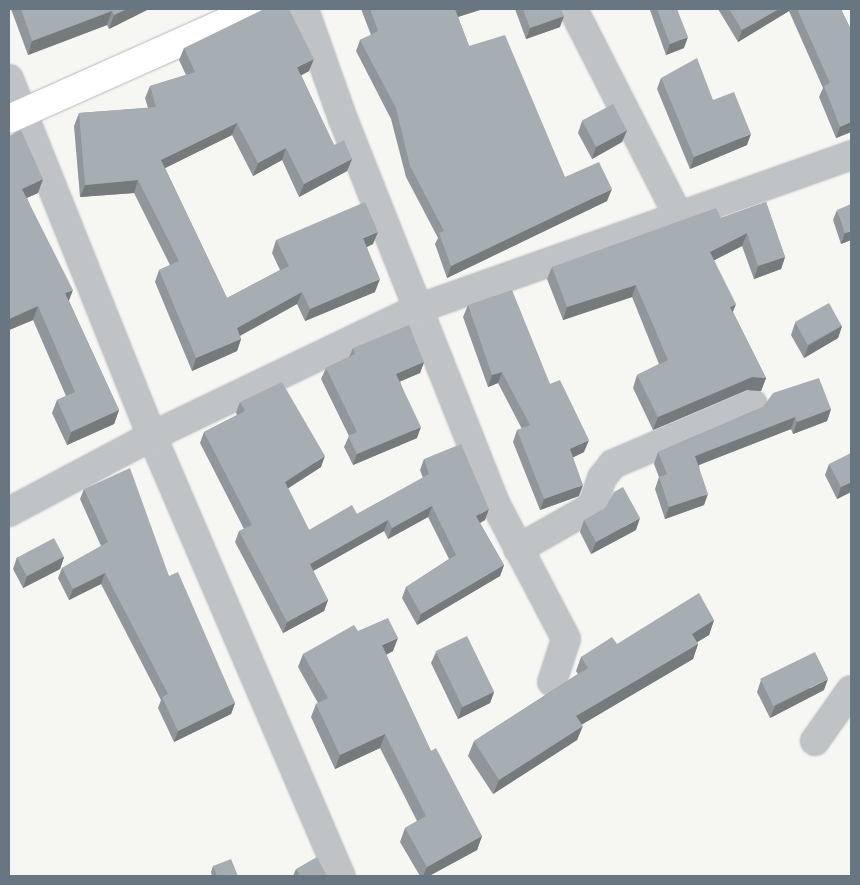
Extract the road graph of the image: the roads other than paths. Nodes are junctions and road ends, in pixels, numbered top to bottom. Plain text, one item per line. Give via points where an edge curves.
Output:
1 (255, 9) edge
2 (304, 9) edge
3 (574, 9) edge
4 (9, 79) edge
5 (16, 115) edge
6 (851, 155) edge
7 (678, 215) junction
8 (417, 309) junction
9 (753, 404) dead end
10 (152, 436) junction
11 (9, 512) edge
12 (518, 549) junction
13 (552, 682) dead end
14 (851, 690) edge
15 (815, 741) dead end
16 (341, 876) edge

1 - 5 main road
2 - 8 street
3 - 7 street
4 - 5 street
5 - 10 street
6 - 7 street
7 - 8 street
8 - 10 street
8 - 12 street via 495,503
9 - 12 street via 613,464 602,478 592,507
10 - 11 street
10 - 16 street
12 - 13 street via 566,639
14 - 15 street

